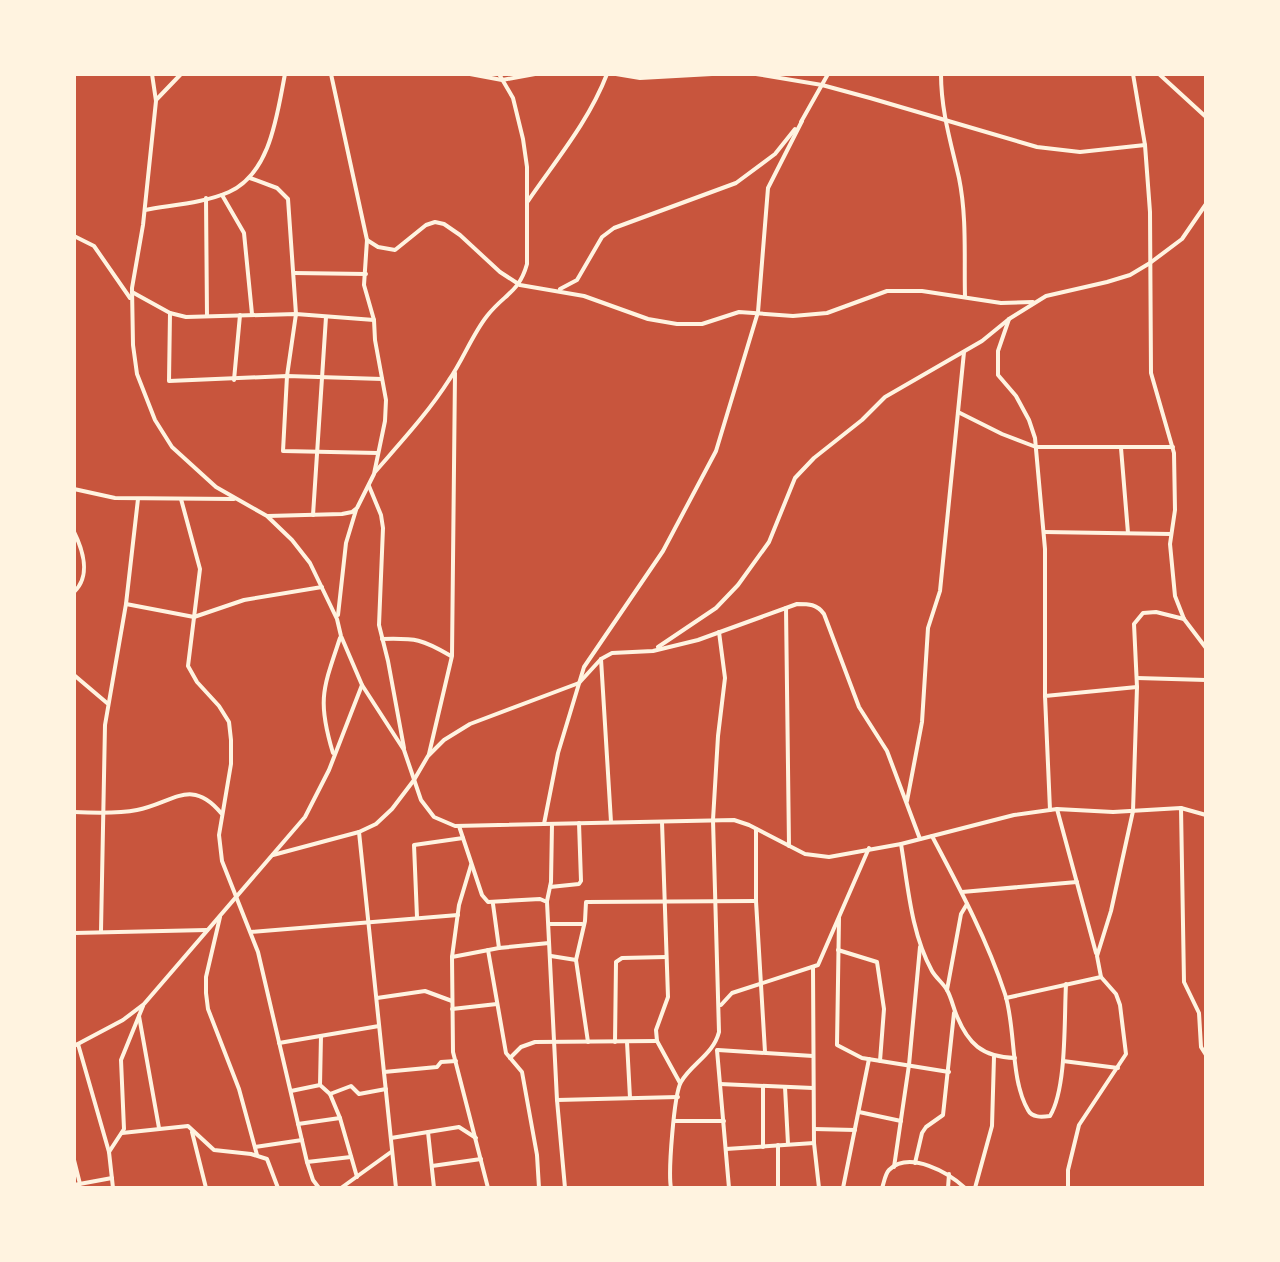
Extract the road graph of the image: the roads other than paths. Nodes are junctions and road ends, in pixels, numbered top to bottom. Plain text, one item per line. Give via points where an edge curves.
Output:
1 (152, 74) edge
2 (181, 74) edge
3 (285, 74) edge
4 (331, 74) edge
5 (470, 74) edge
6 (499, 74) edge
7 (535, 74) edge
8 (607, 74) edge
9 (616, 74) edge
10 (712, 74) edge
11 (756, 74) edge
12 (828, 74) edge
13 (941, 74) edge
14 (1133, 74) edge
15 (1159, 74) edge
16 (502, 80) junction
17 (822, 85) junction
18 (156, 101) junction
19 (1206, 117) edge
20 (944, 120) junction
21 (802, 121) junction
22 (1145, 145) junction
23 (250, 178) junction
24 (222, 195) junction
25 (206, 198) junction
26 (526, 203) junction
27 (1206, 204) edge
28 (145, 210) junction
29 (74, 236) edge
30 (367, 240) junction
31 (1150, 263) junction
32 (294, 273) junction
33 (366, 274) junction
34 (520, 285) junction
35 (558, 291) junction
36 (132, 292) junction
37 (965, 297) junction
38 (132, 300) junction
39 (1036, 302) junction
40 (758, 312) junction
41 (170, 313) junction
42 (296, 314) junction
43 (240, 315) junction
44 (252, 315) junction
45 (207, 316) junction
46 (326, 316) junction
47 (1009, 319) junction
48 (374, 320) junction
49 (964, 352) junction
50 (455, 371) junction
51 (287, 376) junction
52 (323, 377) junction
53 (382, 379) junction
54 (234, 380) junction
55 (958, 412) junction
56 (1036, 447) junction
57 (1173, 447) junction
58 (1121, 448) junction
59 (318, 453) junction
60 (380, 453) junction
61 (374, 474) junction
62 (369, 485) junction
63 (74, 489) edge
64 (138, 499) junction
65 (181, 499) junction
66 (236, 499) junction
67 (357, 508) junction
68 (313, 515) junction
69 (267, 516) junction
70 (74, 532) edge
71 (1044, 532) junction
72 (1128, 533) junction
73 (1171, 534) junction
74 (322, 587) junction
75 (74, 592) edge
76 (126, 604) junction
77 (786, 608) junction
78 (194, 617) junction
79 (337, 619) junction
80 (1184, 619) junction
81 (719, 632) junction
82 (341, 636) junction
83 (382, 639) junction
84 (1206, 648) edge
85 (653, 651) junction
86 (452, 656) junction
87 (601, 659) junction
88 (74, 675) edge
89 (1136, 678) junction
90 (1206, 680) edge
91 (579, 683) junction
92 (362, 685) junction
93 (1137, 687) junction
94 (1045, 696) junction
95 (107, 703) junction
96 (404, 750) junction
97 (333, 755) junction
98 (428, 756) junction
99 (414, 780) junction
100 (906, 806) junction
101 (1181, 808) junction
102 (1057, 809) junction
103 (1050, 810) junction
104 (1133, 811) junction
105 (74, 812) edge
106 (104, 812) junction
107 (222, 815) junction
108 (1206, 815) edge
109 (713, 820) junction
110 (662, 821) junction
111 (611, 822) junction
112 (579, 823) junction
113 (544, 824) junction
114 (552, 824) junction
115 (459, 826) junction
116 (756, 829) junction
117 (359, 832) junction
118 (932, 836) junction
119 (463, 838) junction
120 (920, 839) junction
121 (901, 844) junction
122 (789, 846) junction
123 (869, 848) junction
124 (273, 855) junction
125 (471, 862) junction
126 (1077, 882) junction
127 (550, 887) junction
128 (962, 892) junction
129 (235, 898) junction
130 (756, 901) junction
131 (547, 902) junction
132 (664, 902) junction
133 (717, 902) junction
134 (493, 904) junction
135 (967, 904) junction
136 (220, 914) junction
137 (458, 915) junction
138 (417, 917) junction
139 (839, 918) junction
140 (369, 921) junction
141 (549, 924) junction
142 (582, 924) junction
143 (207, 930) junction
144 (101, 931) junction
145 (251, 932) junction
146 (74, 933) edge
147 (550, 942) junction
148 (920, 946) junction
149 (499, 948) junction
150 (488, 950) junction
151 (838, 950) junction
152 (550, 956) junction
153 (1097, 956) junction
154 (452, 957) junction
155 (666, 957) junction
156 (576, 960) junction
157 (813, 968) junction
158 (1101, 977) junction
159 (762, 984) junction
160 (1066, 984) junction
161 (947, 990) junction
162 (376, 998) junction
163 (1006, 998) junction
164 (452, 1001) junction
165 (144, 1004) junction
166 (497, 1004) junction
167 (720, 1006) junction
168 (452, 1009) junction
169 (954, 1010) junction
170 (139, 1016) junction
171 (379, 1026) junction
172 (321, 1036) junction
173 (657, 1041) junction
174 (554, 1042) junction
175 (588, 1042) junction
176 (615, 1042) junction
177 (627, 1042) junction
178 (279, 1043) junction
179 (76, 1045) edge
180 (714, 1050) junction
181 (765, 1052) junction
182 (1206, 1055) edge
183 (813, 1056) junction
184 (994, 1057) junction
185 (510, 1058) junction
186 (1015, 1058) junction
187 (869, 1059) junction
188 (456, 1061) junction
189 (880, 1061) junction
190 (1063, 1061) junction
191 (909, 1065) junction
192 (1118, 1068) junction
193 (384, 1072) junction
194 (949, 1072) junction
195 (680, 1083) junction
196 (720, 1084) junction
197 (320, 1085) junction
198 (763, 1086) junction
199 (785, 1087) junction
200 (813, 1088) junction
201 (386, 1089) junction
202 (290, 1091) junction
203 (330, 1094) junction
204 (678, 1097) junction
205 (630, 1098) junction
206 (557, 1100) junction
207 (859, 1112) junction
208 (340, 1118) junction
209 (675, 1121) junction
210 (724, 1121) junction
211 (901, 1121) junction
212 (298, 1124) junction
213 (159, 1128) junction
214 (814, 1129) junction
215 (192, 1130) junction
216 (855, 1130) junction
217 (428, 1132) junction
218 (122, 1133) junction
219 (391, 1138) junction
220 (477, 1139) junction
221 (302, 1140) junction
222 (814, 1143) junction
223 (778, 1145) junction
224 (788, 1145) junction
225 (255, 1147) junction
226 (763, 1147) junction
227 (726, 1149) junction
228 (392, 1151) junction
229 (109, 1152) junction
230 (257, 1155) junction
231 (351, 1157) junction
232 (481, 1159) junction
233 (74, 1160) edge
234 (307, 1162) junction
235 (915, 1163) junction
236 (432, 1166) junction
237 (894, 1167) junction
238 (949, 1174) junction
239 (357, 1177) junction
240 (112, 1178) junction
241 (77, 1185) edge
242 (113, 1188) edge
243 (206, 1188) edge
244 (278, 1188) edge
245 (319, 1188) edge
246 (341, 1188) edge
247 (396, 1188) edge
248 (434, 1188) edge
249 (488, 1188) edge
250 (539, 1188) edge
251 (565, 1188) edge
252 (671, 1188) edge
253 (729, 1188) edge
254 (778, 1188) edge
255 (819, 1188) edge
256 (842, 1188) edge
257 (849, 1188) edge
258 (882, 1188) edge
259 (948, 1188) edge
260 (965, 1188) edge
261 (975, 1188) edge
262 (1068, 1188) edge

1 - 18 street
2 - 18 street
3 - 23 street via 271,140
4 - 30 street
5 - 16 street
6 - 16 street
7 - 16 street
8 - 26 street via 599,96
9 - 10 street
11 - 17 street
12 - 17 street
13 - 20 street
14 - 22 street
15 - 19 street
16 - 26 street via 520,116
17 - 20 street
17 - 21 street
18 - 28 street
20 - 22 street via 1056,150
20 - 37 street via 965,224
21 - 35 street via 775,154 736,183 614,228 602,237 577,280
21 - 40 street via 768,188
22 - 31 street
23 - 24 street
23 - 32 street via 277,188 288,199
24 - 25 street
24 - 44 street via 244,233
25 - 28 street
25 - 45 street
26 - 34 street via 527,264
27 - 31 street via 1182,239
28 - 36 street
29 - 38 street via 94,246
30 - 33 street
30 - 34 street via 395,250 426,225 444,224
31 - 39 street via 1130,275
31 - 57 street via 1151,373
32 - 33 street
32 - 42 street
33 - 48 street
34 - 35 street
34 - 50 street via 485,318
35 - 40 street via 677,324
36 - 38 street
36 - 41 street
37 - 39 street
37 - 40 street via 887,291 827,313
38 - 66 street via 137,374 155,420 172,447
39 - 47 street
40 - 91 street via 716,451 663,551 593,653
41 - 45 street
41 - 54 street via 169,381
42 - 44 street
42 - 46 street
42 - 51 street
43 - 44 street
43 - 45 street
43 - 54 street
46 - 48 street
46 - 52 street
47 - 49 street
47 - 56 street via 998,351 998,375 1029,420
48 - 53 street
49 - 55 street
49 - 85 street via 896,389 814,458 795,478 754,565 716,608
50 - 61 street
50 - 86 street
51 - 52 street
51 - 54 street
51 - 59 street via 283,451
52 - 53 street
52 - 59 street
53 - 60 street via 386,400
55 - 56 street
55 - 100 street via 940,591 928,628 922,722
56 - 58 street
56 - 71 street
57 - 58 street
57 - 73 street
58 - 72 street
59 - 60 street
59 - 68 street
60 - 61 street
61 - 62 street
62 - 67 street
62 - 83 street via 383,528 378,597
63 - 64 street
64 - 65 street
64 - 76 street
65 - 66 street
65 - 78 street via 200,569
66 - 69 street
67 - 68 street
67 - 79 street via 346,543
68 - 69 street
69 - 74 street via 310,563
70 - 75 street via 84,559 83,578
71 - 72 street
71 - 94 street
72 - 73 street
73 - 80 street via 1175,596
74 - 78 street via 244,600
74 - 79 street
76 - 78 street
76 - 95 street
77 - 81 street
77 - 100 street via 811,604 824,614 859,707 887,751
77 - 122 street
78 - 107 street via 188,666 229,722 231,764
79 - 82 street
80 - 84 street
80 - 89 street via 1156,612 1137,618
81 - 85 street
81 - 109 street via 725,678
82 - 92 street
82 - 97 street via 322,702
83 - 86 street via 414,638
83 - 96 street
85 - 87 street via 612,653
86 - 98 street
87 - 91 street
87 - 111 street
88 - 95 street
89 - 90 street
89 - 93 street
91 - 98 street via 470,724
91 - 113 street
92 - 96 street
92 - 97 street
93 - 94 street
93 - 104 street
94 - 103 street
95 - 106 street
96 - 99 street
97 - 124 street via 305,817
98 - 99 street
99 - 115 street via 434,817
99 - 117 street via 392,809
100 - 120 street
101 - 104 street
101 - 108 street
101 - 182 street via 1184,982 1199,1013
102 - 103 street
102 - 104 street
102 - 126 street
103 - 118 street
104 - 153 street
105 - 106 street
106 - 107 street via 138,810 193,793 210,799
106 - 144 street
107 - 129 street via 222,861
109 - 110 street
109 - 116 street via 734,820
109 - 133 street
110 - 111 street
110 - 132 street
111 - 112 street
112 - 114 street
112 - 127 street via 581,881
113 - 114 street
113 - 115 street
114 - 127 street
115 - 119 street
116 - 122 street
116 - 130 street
117 - 124 street
117 - 140 street
118 - 120 street
118 - 128 street
119 - 125 street
119 - 138 street via 414,845
120 - 121 street
121 - 123 street
121 - 148 street
122 - 123 street via 829,857
123 - 139 street
124 - 129 street
125 - 134 street via 482,895
125 - 137 street
126 - 128 street
126 - 153 street
127 - 131 street
128 - 135 street
129 - 136 street
129 - 145 street
130 - 133 street
130 - 159 street
131 - 134 street
131 - 141 street
132 - 133 street
132 - 142 street via 586,902
132 - 155 street
133 - 167 street
134 - 149 street
135 - 161 street
135 - 163 street
136 - 143 street
136 - 225 street via 206,977 208,1009
137 - 138 street
137 - 154 street
138 - 140 street
139 - 151 street
139 - 157 street via 822,960
140 - 145 street
140 - 162 street
141 - 142 street
141 - 147 street
142 - 156 street
143 - 144 street
143 - 165 street
144 - 146 street
145 - 178 street
147 - 149 street
147 - 152 street
148 - 161 street
148 - 191 street
149 - 150 street
150 - 154 street
150 - 166 street
151 - 187 street via 837,1045
151 - 189 street via 877,962 884,1009
152 - 156 street
152 - 174 street
153 - 158 street
154 - 164 street
155 - 173 street via 668,997
155 - 176 street via 616,962
156 - 175 street
157 - 159 street
157 - 183 street
158 - 160 street
158 - 192 street via 1120,1005 1126,1050
159 - 167 street via 732,993
159 - 181 street
160 - 163 street
160 - 190 street
161 - 169 street
162 - 164 street via 425,991
162 - 171 street
163 - 186 street
164 - 168 street
165 - 170 street
165 - 179 street
166 - 168 street
166 - 185 street
167 - 180 street
168 - 188 street
169 - 184 street via 968,1037
169 - 194 street
170 - 213 street
170 - 218 street via 121,1060
171 - 172 street
171 - 193 street
172 - 178 street
172 - 197 street
173 - 177 street
173 - 195 street
174 - 175 street
174 - 185 street via 521,1047
174 - 206 street
175 - 176 street
176 - 177 street
177 - 205 street
178 - 202 street
179 - 229 street
180 - 181 street
180 - 195 street
180 - 196 street
181 - 183 street
183 - 200 street
184 - 186 street
184 - 261 street via 992,1126
185 - 250 street via 522,1072
186 - 190 street via 1027,1109 1041,1117 1053,1112
187 - 189 street
187 - 207 street
188 - 193 street
188 - 220 street
189 - 191 street
190 - 192 street
191 - 194 street
191 - 211 street
192 - 262 street via 1079,1125
193 - 201 street
194 - 235 street via 943,1115 922,1133
195 - 204 street
196 - 198 street
196 - 210 street
197 - 202 street
197 - 203 street
198 - 199 street
198 - 226 street
199 - 200 street
199 - 224 street
200 - 214 street
201 - 203 street via 359,1094 351,1086
201 - 219 street
202 - 212 street
203 - 208 street
204 - 205 street
204 - 209 street
205 - 206 street
206 - 251 street
207 - 211 street
207 - 216 street
208 - 212 street
208 - 231 street
209 - 210 street
209 - 252 street
210 - 227 street
211 - 237 street
212 - 221 street
213 - 215 street via 182,1125
213 - 218 street
214 - 216 street
214 - 222 street
215 - 230 street via 214,1150
215 - 243 street
216 - 256 street
217 - 219 street
217 - 220 street via 459,1127
217 - 236 street
218 - 229 street
219 - 228 street
220 - 232 street
221 - 225 street
221 - 234 street
222 - 224 street
222 - 255 street
223 - 224 street
223 - 226 street
223 - 254 street
225 - 230 street
226 - 227 street
227 - 253 street
228 - 239 street
228 - 247 street
229 - 240 street
230 - 244 street via 270,1164
231 - 234 street
231 - 239 street
232 - 236 street
232 - 249 street
233 - 241 street
234 - 245 street
235 - 237 street
235 - 238 street
236 - 248 street
237 - 258 street
238 - 259 street
238 - 260 street
239 - 246 street
240 - 241 street
240 - 242 street
256 - 257 street

